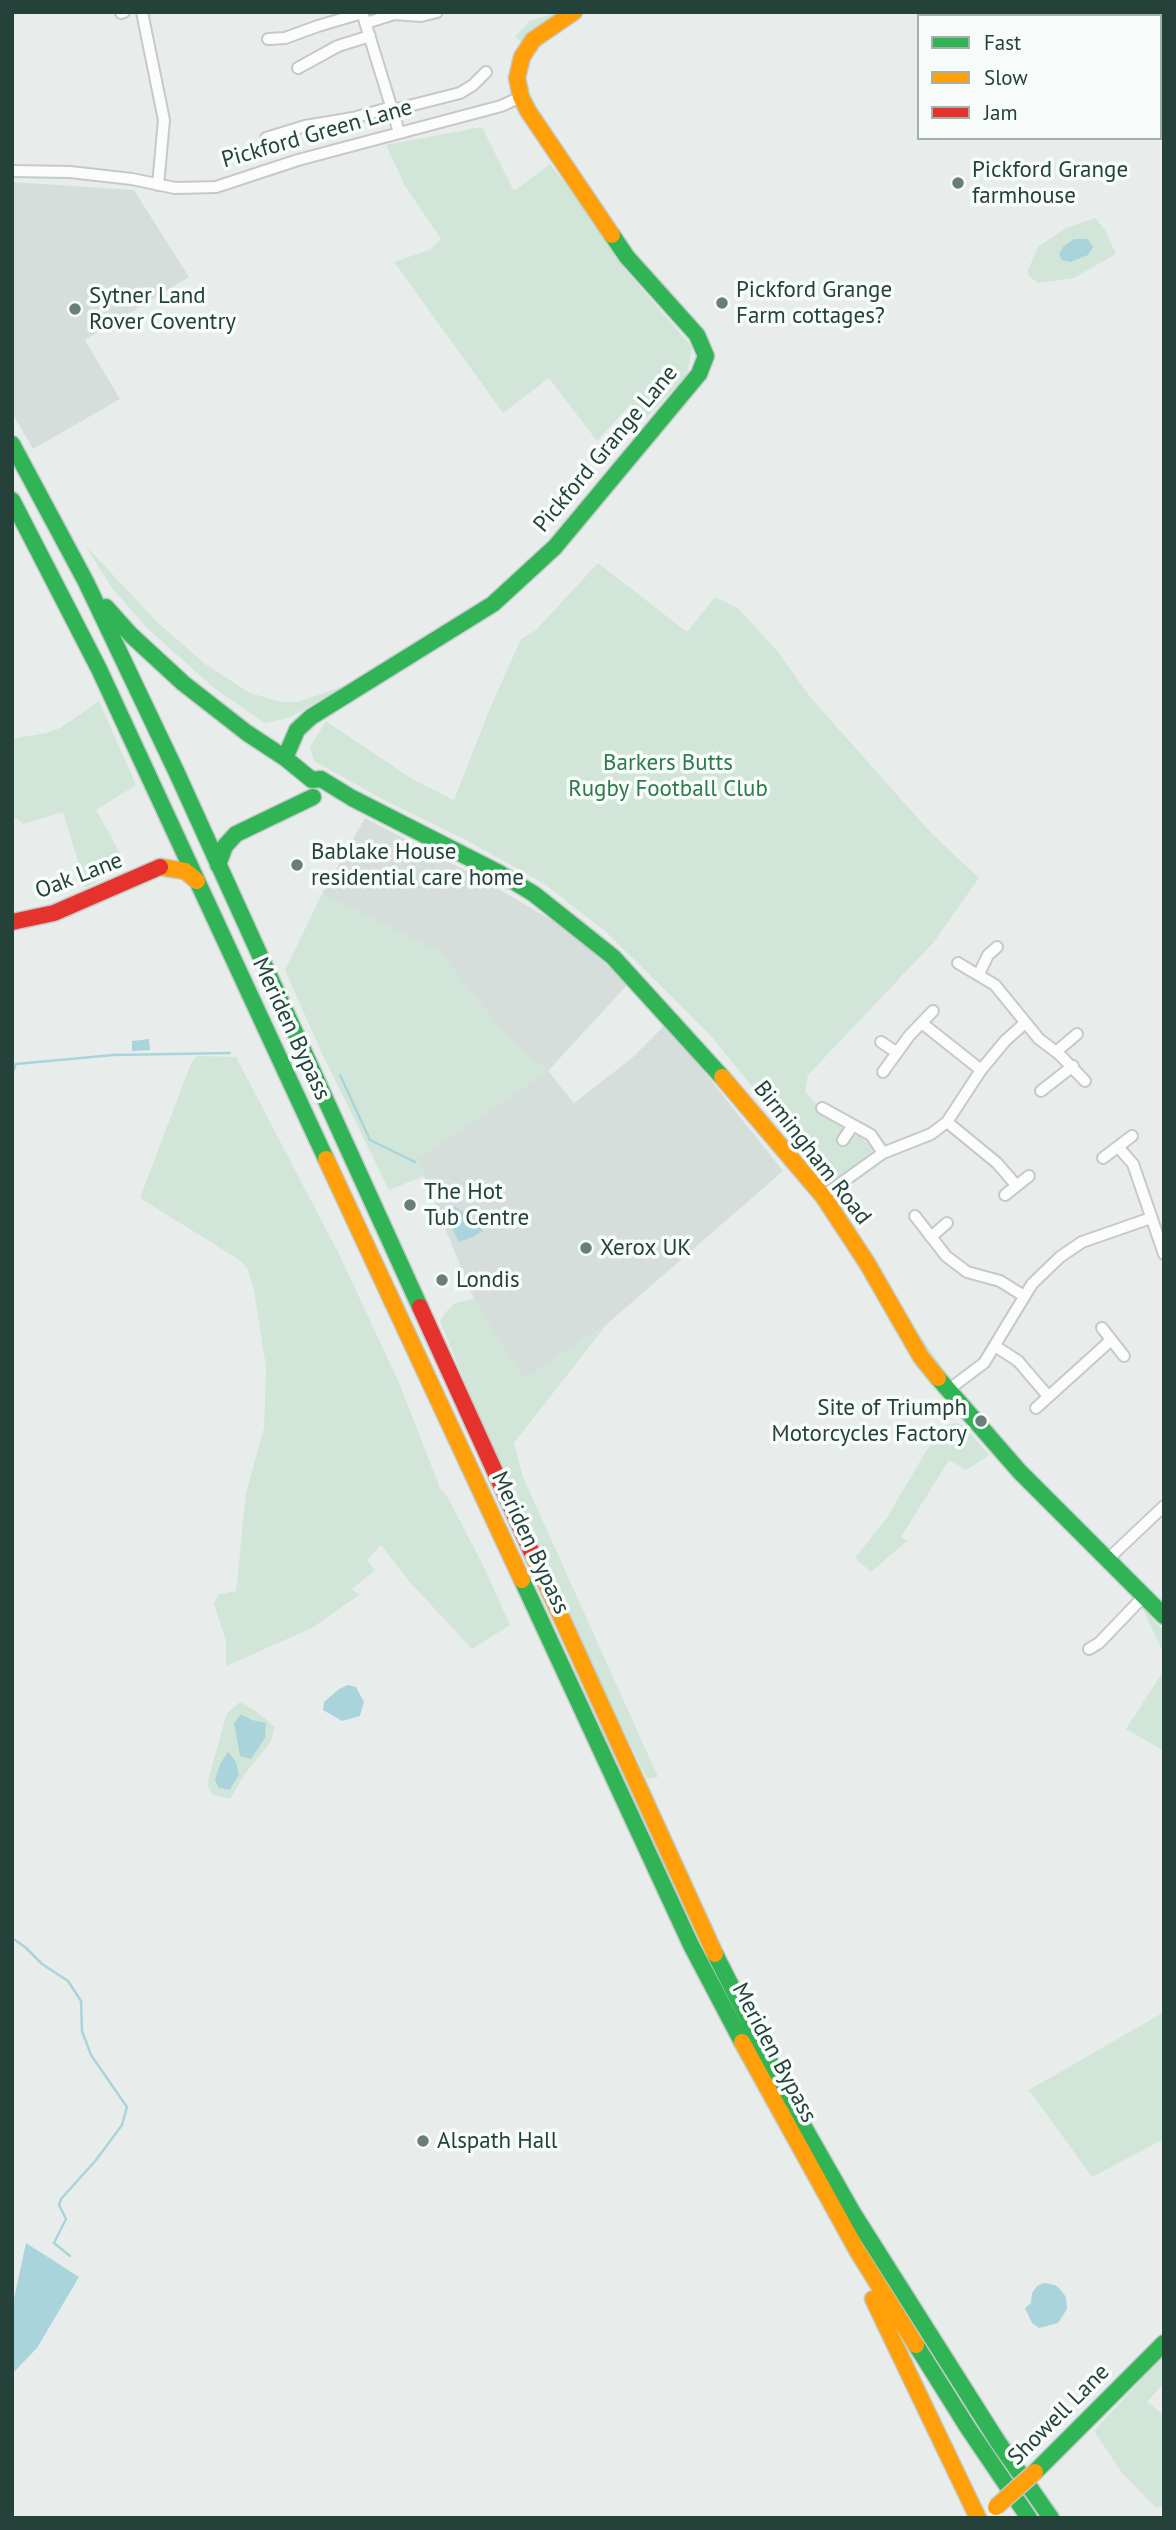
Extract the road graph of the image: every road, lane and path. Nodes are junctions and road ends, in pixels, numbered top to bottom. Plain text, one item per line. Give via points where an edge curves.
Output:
1 (142, 12) edge
2 (438, 12) edge
3 (574, 12) edge
4 (363, 16) edge
5 (370, 36) junction
6 (268, 39) dead end
7 (298, 68) dead end
8 (486, 72) dead end
9 (522, 97) junction
10 (392, 108) junction
11 (399, 132) junction
12 (266, 138) dead end
13 (12, 171) edge
14 (159, 185) junction
15 (12, 444) edge
16 (12, 499) edge
17 (12, 507) edge
18 (32, 537) junction
19 (86, 582) junction
20 (285, 758) junction
21 (319, 789) junction
22 (177, 837) junction
23 (218, 865) junction
24 (160, 867) junction
25 (199, 883) junction
26 (12, 922) edge
27 (997, 947) dead end
28 (958, 963) dead end
29 (979, 974) junction
30 (933, 1011) dead end
31 (1025, 1023) junction
32 (923, 1024) junction
33 (1077, 1034) dead end
34 (881, 1042) dead end
35 (1057, 1051) junction
36 (896, 1052) junction
37 (1073, 1066) junction
38 (981, 1070) junction
39 (883, 1072) dead end
40 (1085, 1080) dead end
41 (1041, 1091) dead end
42 (822, 1108) dead end
43 (947, 1122) junction
44 (853, 1125) junction
45 (1132, 1136) dead end
46 (843, 1140) dead end
47 (1119, 1148) junction
48 (883, 1153) junction
49 (1103, 1158) dead end
50 (1029, 1176) dead end
51 (1016, 1185) junction
52 (1005, 1195) dead end
53 (823, 1196) junction
54 (915, 1216) dead end
55 (1152, 1218) junction
56 (947, 1223) dead end
57 (931, 1237) junction
58 (1164, 1254) edge
59 (1024, 1296) junction
60 (1102, 1328) dead end
61 (1110, 1341) junction
62 (995, 1346) junction
63 (1124, 1356) dead end
64 (948, 1390) junction
65 (1048, 1396) junction
66 (1036, 1408) dead end
67 (1164, 1506) edge
68 (1108, 1559) junction
69 (1144, 1596) junction
70 (1164, 1616) edge
71 (1089, 1649) dead end
72 (858, 2252) junction
73 (1164, 2343) edge
74 (990, 2512) edge
75 (978, 2518) edge
76 (1029, 2518) edge
77 (1051, 2518) edge

1 - 14 street via 164,120
2 - 4 street
3 - 9 main road via 526,49 517,78
4 - 5 street
4 - 6 street
5 - 7 street via 338,46
5 - 10 street
8 - 10 street via 460,93
9 - 11 street, Pickford Green Lane
9 - 20 main road, Pickford Grange Lane via 627,257 696,335 704,347 705,363 555,547 493,604 311,717 297,730
10 - 11 street
10 - 12 street via 305,125
11 - 14 street, Pickford Green Lane via 216,187 191,190
13 - 14 street, Pickford Green Lane via 70,172
15 - 19 main road
16 - 18 main road
17 - 18 main road
18 - 22 main road, Meriden Bypass
19 - 20 main road, Birmingham Road via 161,664
19 - 23 main road, Meriden Bypass
20 - 21 main road, Birmingham Road
21 - 23 main road via 236,834
21 - 53 main road, Birmingham Road via 389,815 512,881 593,940 651,996
22 - 24 main road
22 - 25 main road, Meriden Bypass
23 - 77 main road, Meriden Bypass via 723,1969 853,2213
24 - 25 main road via 185,871
24 - 26 main road, Oak Lane via 54,913
25 - 72 main road, Meriden Bypass via 691,1945
27 - 29 street
28 - 29 street
29 - 31 street via 995,985
30 - 32 street
31 - 35 street
31 - 38 street
32 - 36 street
32 - 38 street
33 - 35 street
34 - 36 street
35 - 37 street
36 - 39 street
37 - 40 street
37 - 41 street
38 - 43 street
42 - 44 street
43 - 48 street via 931,1134
43 - 51 street
44 - 46 street
44 - 48 street via 871,1135
45 - 47 street
47 - 49 street
47 - 55 street via 1133,1164
48 - 53 street
50 - 51 street
51 - 52 street
53 - 64 main road, Birmingham Road via 921,1357
54 - 57 street
55 - 58 street
55 - 59 street via 1082,1242 1060,1257
56 - 57 street
57 - 59 street via 967,1272 1000,1281
59 - 62 street
60 - 61 street
61 - 63 street
61 - 65 street
62 - 64 street via 984,1363
62 - 65 street via 1018,1361
64 - 68 main road, Birmingham Road via 1020,1472
65 - 66 street
67 - 68 street
68 - 69 main road, Birmingham Road
69 - 70 main road, Birmingham Road
69 - 71 street
72 - 75 main road via 867,2286
72 - 76 main road, Meriden Bypass
73 - 74 main road, Showell Lane, bridge

